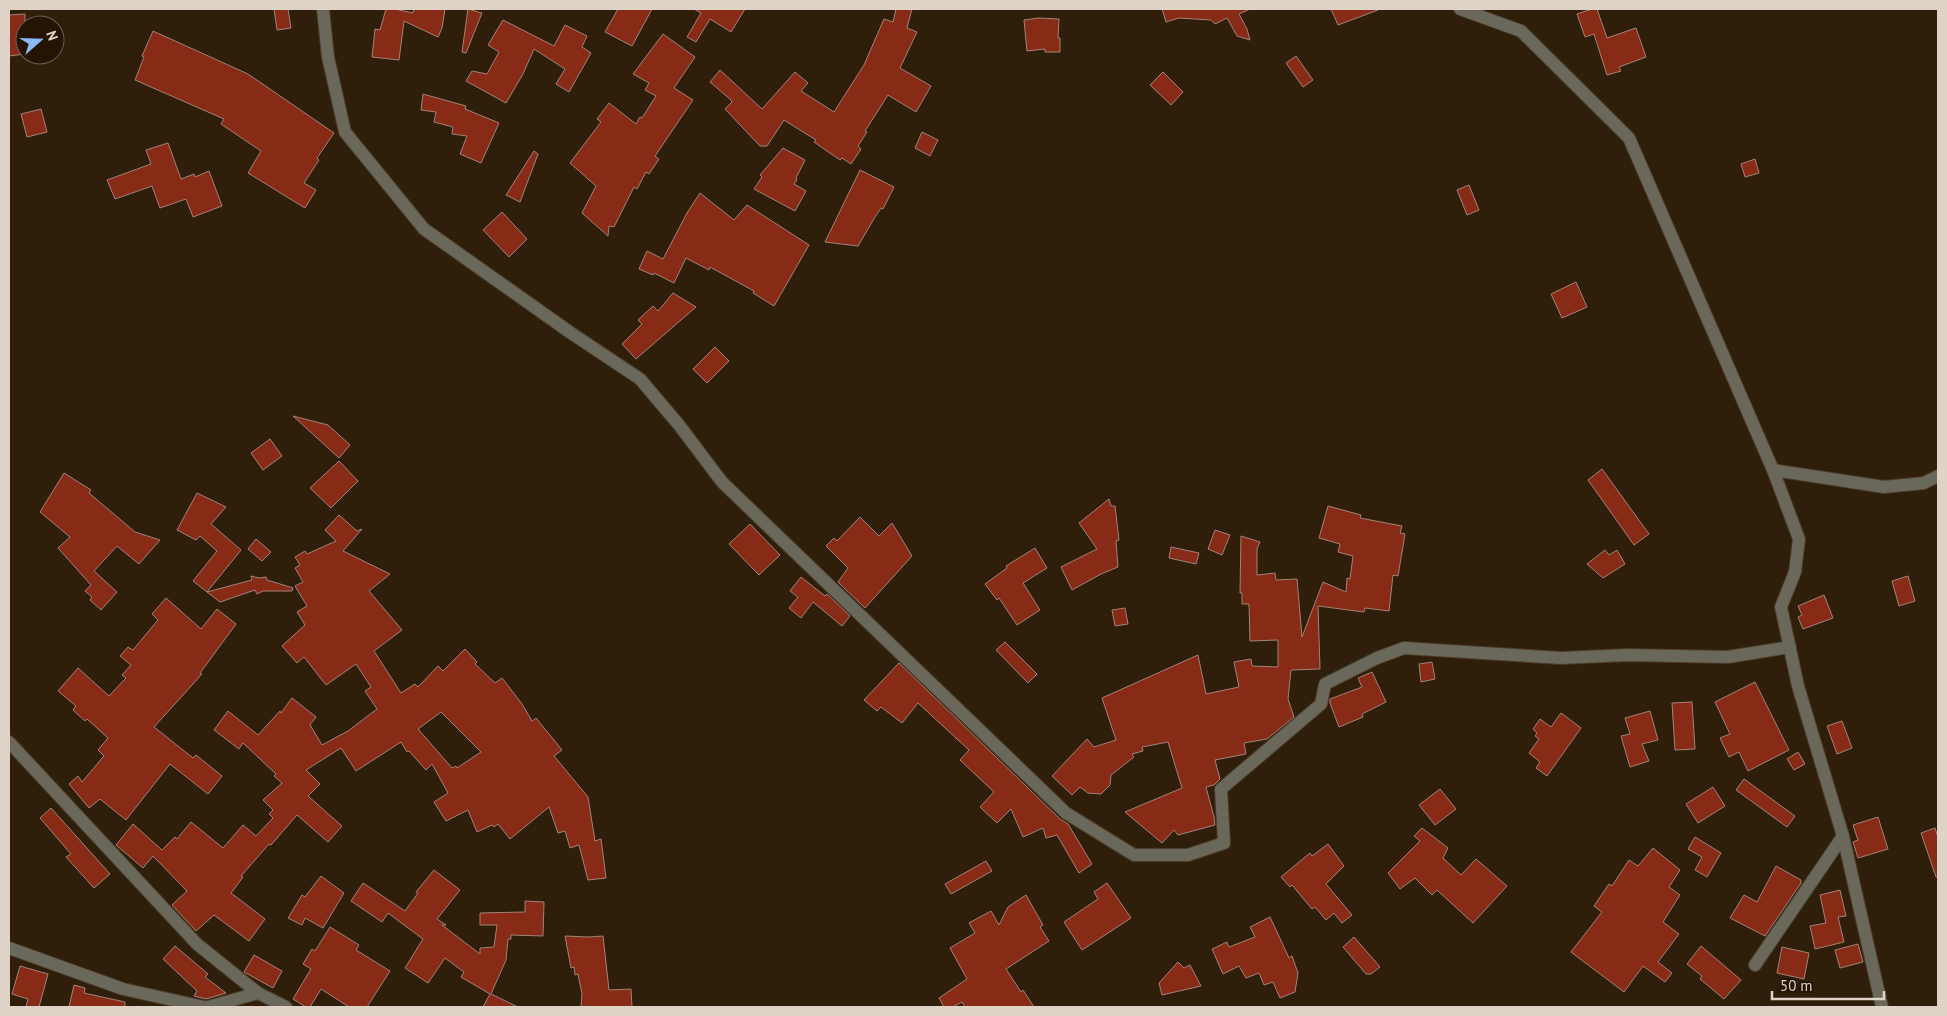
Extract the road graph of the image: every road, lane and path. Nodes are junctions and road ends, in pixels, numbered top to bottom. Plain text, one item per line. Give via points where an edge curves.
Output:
1 (322, 9) edge
2 (1460, 9) edge
3 (1773, 470) junction
4 (1938, 476) edge
5 (1790, 648) junction
6 (9, 742) edge
7 (1843, 836) junction
8 (9, 948) edge
9 (1755, 965) dead end
10 (258, 993) junction
11 (204, 1007) edge
12 (208, 1007) edge
13 (286, 1007) edge
14 (1882, 1007) edge

1 - 5 street via 328,57 346,132 424,228 640,379 722,482 1066,813 1134,855 1188,855 1224,843 1221,789 1321,704 1326,684 1404,648 1561,658 1628,655 1728,657
2 - 3 street via 1521,31 1629,138
3 - 4 street via 1884,487 1924,482
3 - 5 street via 1798,539 1794,572 1781,607
5 - 7 street via 1798,686
6 - 10 street via 197,944
7 - 9 street
7 - 14 street
8 - 11 street via 123,989
10 - 12 street
10 - 13 street

